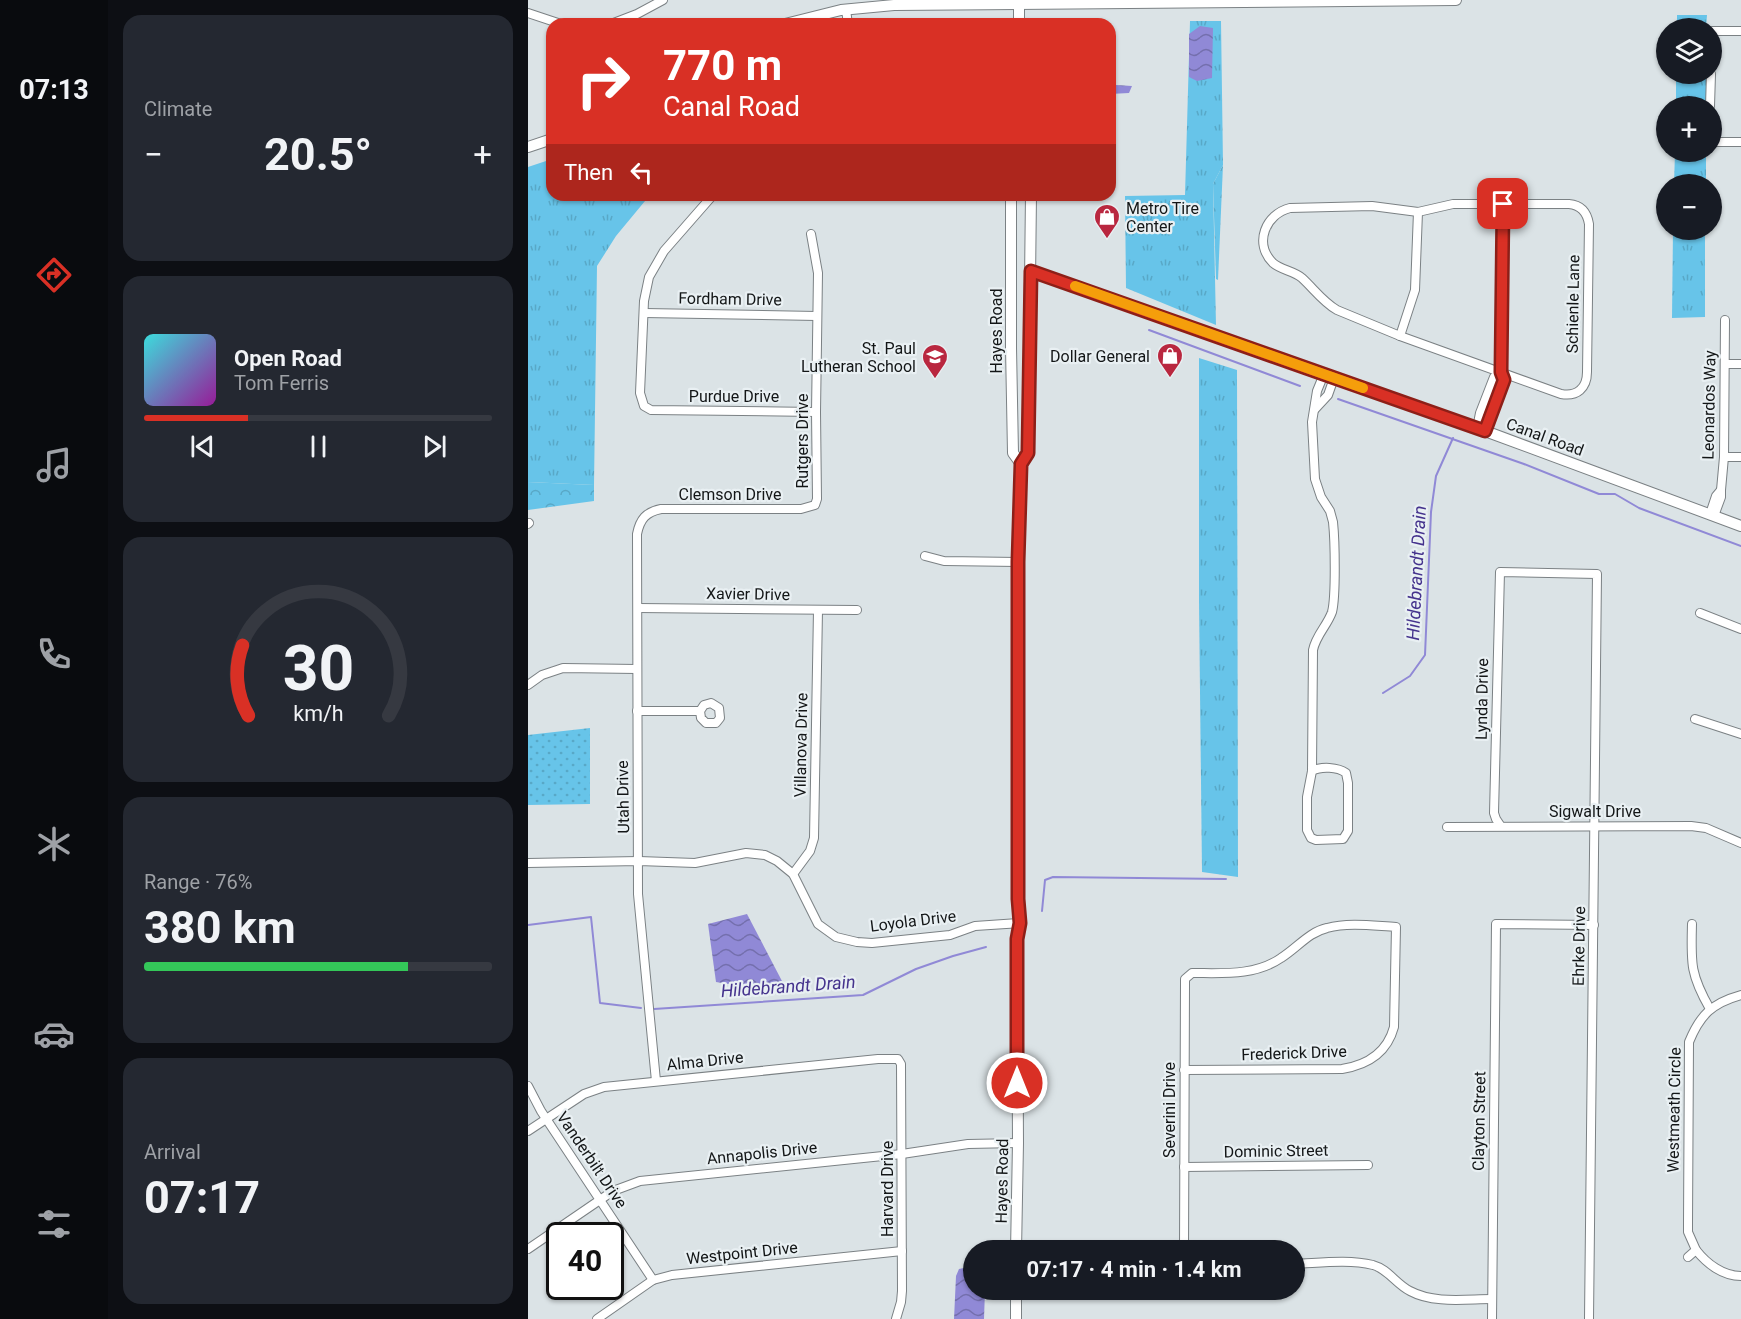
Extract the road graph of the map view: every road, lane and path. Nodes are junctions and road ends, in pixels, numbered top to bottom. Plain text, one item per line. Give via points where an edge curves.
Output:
1 (663, 0) edge
2 (1283, 0) edge
3 (1456, 0) edge
4 (1019, 2) edge
5 (846, 10) junction
6 (528, 13) edge
7 (627, 18) edge
8 (806, 18) edge
9 (847, 18) edge
10 (1019, 18) edge
11 (546, 19) edge
12 (1722, 31) edge
13 (1741, 32) edge
14 (546, 141) edge
15 (1722, 142) edge
16 (1741, 142) edge
17 (528, 147) edge
18 (708, 201) edge
19 (1011, 201) edge
20 (1031, 201) edge
21 (1503, 204) junction
22 (1011, 207) junction
23 (1032, 210) junction
24 (1418, 212) junction
25 (811, 234) dead end
26 (1031, 271) junction
27 (644, 313) junction
28 (817, 316) junction
29 (1725, 320) dead end
30 (1400, 336) junction
31 (1011, 337) junction
32 (1031, 345) junction
33 (1725, 364) junction
34 (1741, 364) edge
35 (1501, 372) junction
36 (1329, 376) junction
37 (816, 412) junction
38 (1481, 429) junction
39 (1724, 457) junction
40 (1741, 457) edge
41 (1021, 464) junction
42 (815, 505) joint
43 (646, 515) joint
44 (1712, 515) junction
45 (1741, 526) edge
46 (925, 556) dead end
47 (1018, 562) junction
48 (1500, 572) joint
49 (638, 608) junction
50 (818, 610) junction
51 (857, 610) dead end
52 (1700, 612) dead end
53 (1741, 628) edge
54 (637, 669) junction
55 (528, 685) edge
56 (637, 711) junction
57 (700, 711) dead end
58 (1695, 719) dead end
59 (1741, 734) edge
60 (1312, 771) junction
61 (1500, 825) junction
62 (1447, 826) dead end
63 (1595, 827) junction
64 (1741, 843) edge
65 (639, 861) junction
66 (528, 864) edge
67 (793, 874) junction
68 (1020, 923) junction
69 (1692, 924) dead end
70 (1594, 925) junction
71 (1396, 927) joint
72 (1741, 995) edge
73 (1710, 1009) junction
74 (898, 1059) joint
75 (1184, 1070) junction
76 (656, 1081) junction
77 (528, 1086) edge
78 (546, 1119) junction
79 (528, 1131) edge
80 (1018, 1143) junction
81 (902, 1154) junction
82 (1368, 1165) dead end
83 (1184, 1167) junction
84 (601, 1199) junction
85 (1016, 1240) edge
86 (1184, 1240) edge
87 (528, 1249) edge
88 (1696, 1250) junction
89 (902, 1251) junction
90 (1688, 1257) dead end
91 (1305, 1264) edge
92 (1741, 1276) edge
93 (654, 1280) junction
94 (1492, 1299) junction
95 (1016, 1300) edge
96 (597, 1319) edge
97 (896, 1319) edge
98 (1016, 1319) edge
99 (1492, 1319) edge
100 (1589, 1319) edge

1 - 7 street
2 - 3 street
2 - 4 street
4 - 5 street
4 - 10 street
5 - 8 street
5 - 9 street
6 - 11 street
12 - 13 street
14 - 17 street
15 - 16 street
18 - 27 street via 655,263 645,289
19 - 22 street, Hayes Road
20 - 23 street, Hayes Road
21 - 24 street via 1450,205
21 - 35 street
21 - 35 street, Schienle Lane via 1574,204 1584,210 1589,224 1584,387 1574,394 1562,394
22 - 23 street via 1021,205
22 - 31 street, Hayes Road
23 - 26 street, Hayes Road
24 - 30 street via 1415,290
24 - 30 street via 1372,206 1295,207 1280,211 1265,228 1263,242 1275,264 1298,275 1331,307
25 - 28 street, Rutgers Drive via 818,273
26 - 32 street, Hayes Road
26 - 36 street, Canal Road
27 - 28 street, Fordham Drive
27 - 37 street, Purdue Drive via 640,393 644,406 651,411
28 - 37 street, Rutgers Drive
29 - 33 street, Leonardos Way
30 - 35 street
31 - 32 street
31 - 41 street, Hayes Road via 1013,453
32 - 41 street, Hayes Road via 1028,453
33 - 34 street
33 - 39 street, Leonardos Way
35 - 38 street via 1494,377 1480,413
36 - 38 street, Canal Road
36 - 60 street via 1317,391 1312,428 1315,479 1333,522 1331,613 1313,650
37 - 42 street, Rutgers Drive
38 - 44 street, Canal Road
39 - 40 street
39 - 44 street, Leonardos Way via 1721,490
41 - 47 street, Hayes Road
42 - 43 street, Clemson Drive via 801,509 661,509
43 - 49 street, Utah Drive via 637,534
44 - 45 street, Canal Road
46 - 47 street via 945,561
47 - 68 street, Hayes Road
48 - 61 street, Lynda Drive via 1494,813
48 - 63 street, Ehrke Drive via 1597,574
49 - 50 street, Xavier Drive
49 - 54 street, Utah Drive
50 - 51 street, Xavier Drive
50 - 67 street, Villanova Drive via 814,838 804,862
52 - 53 street
54 - 55 street via 563,668
54 - 56 street, Utah Drive
56 - 57 street
56 - 65 street, Utah Drive
58 - 59 street
60 - 60 street via 1308,834 1316,840 1343,838 1348,831 1348,777 1338,769
61 - 62 street, Sigwalt Drive
61 - 63 street, Sigwalt Drive
63 - 64 street, Sigwalt Drive via 1691,826
63 - 70 street, Ehrke Drive
65 - 66 street
65 - 67 street via 695,863 758,854 777,861
65 - 76 street, Utah Drive via 640,926
67 - 68 street, Loyola Drive via 818,924 844,940 883,942 956,934 975,926
68 - 80 street, Hayes Road
69 - 73 street via 1695,978
70 - 94 street, Clayton Street via 1496,924
70 - 100 street, Ehrke Drive
71 - 75 street, Severini Drive via 1327,928 1260,968 1192,973 1185,979
71 - 75 street, Frederick Drive via 1394,1027 1389,1041 1373,1059 1342,1069
72 - 73 street
73 - 88 street, Westmeath Circle via 1694,1031 1688,1053 1688,1232
74 - 76 street, Alma Drive
74 - 81 street, Harvard Drive
75 - 83 street, Severini Drive
76 - 78 street, Alma Drive via 590,1091
77 - 78 street, Vanderbilt Drive
78 - 79 street, Alma Drive
78 - 84 street, Vanderbilt Drive
80 - 81 street, Annapolis Drive via 968,1144
80 - 85 street, Hayes Road
81 - 84 street, Annapolis Drive via 640,1181
81 - 89 street, Harvard Drive
82 - 83 street, Dominic Street
83 - 86 street, Severini Drive
84 - 87 street, Annapolis Drive
84 - 93 street, Vanderbilt Drive
88 - 90 street
88 - 92 street via 1717,1268 1731,1276
89 - 93 street, Westpoint Drive
89 - 97 street, Harvard Drive via 901,1302
91 - 94 street via 1362,1263 1380,1268 1422,1296
93 - 96 street, Westpoint Drive
94 - 99 street, Clayton Street
95 - 98 street

